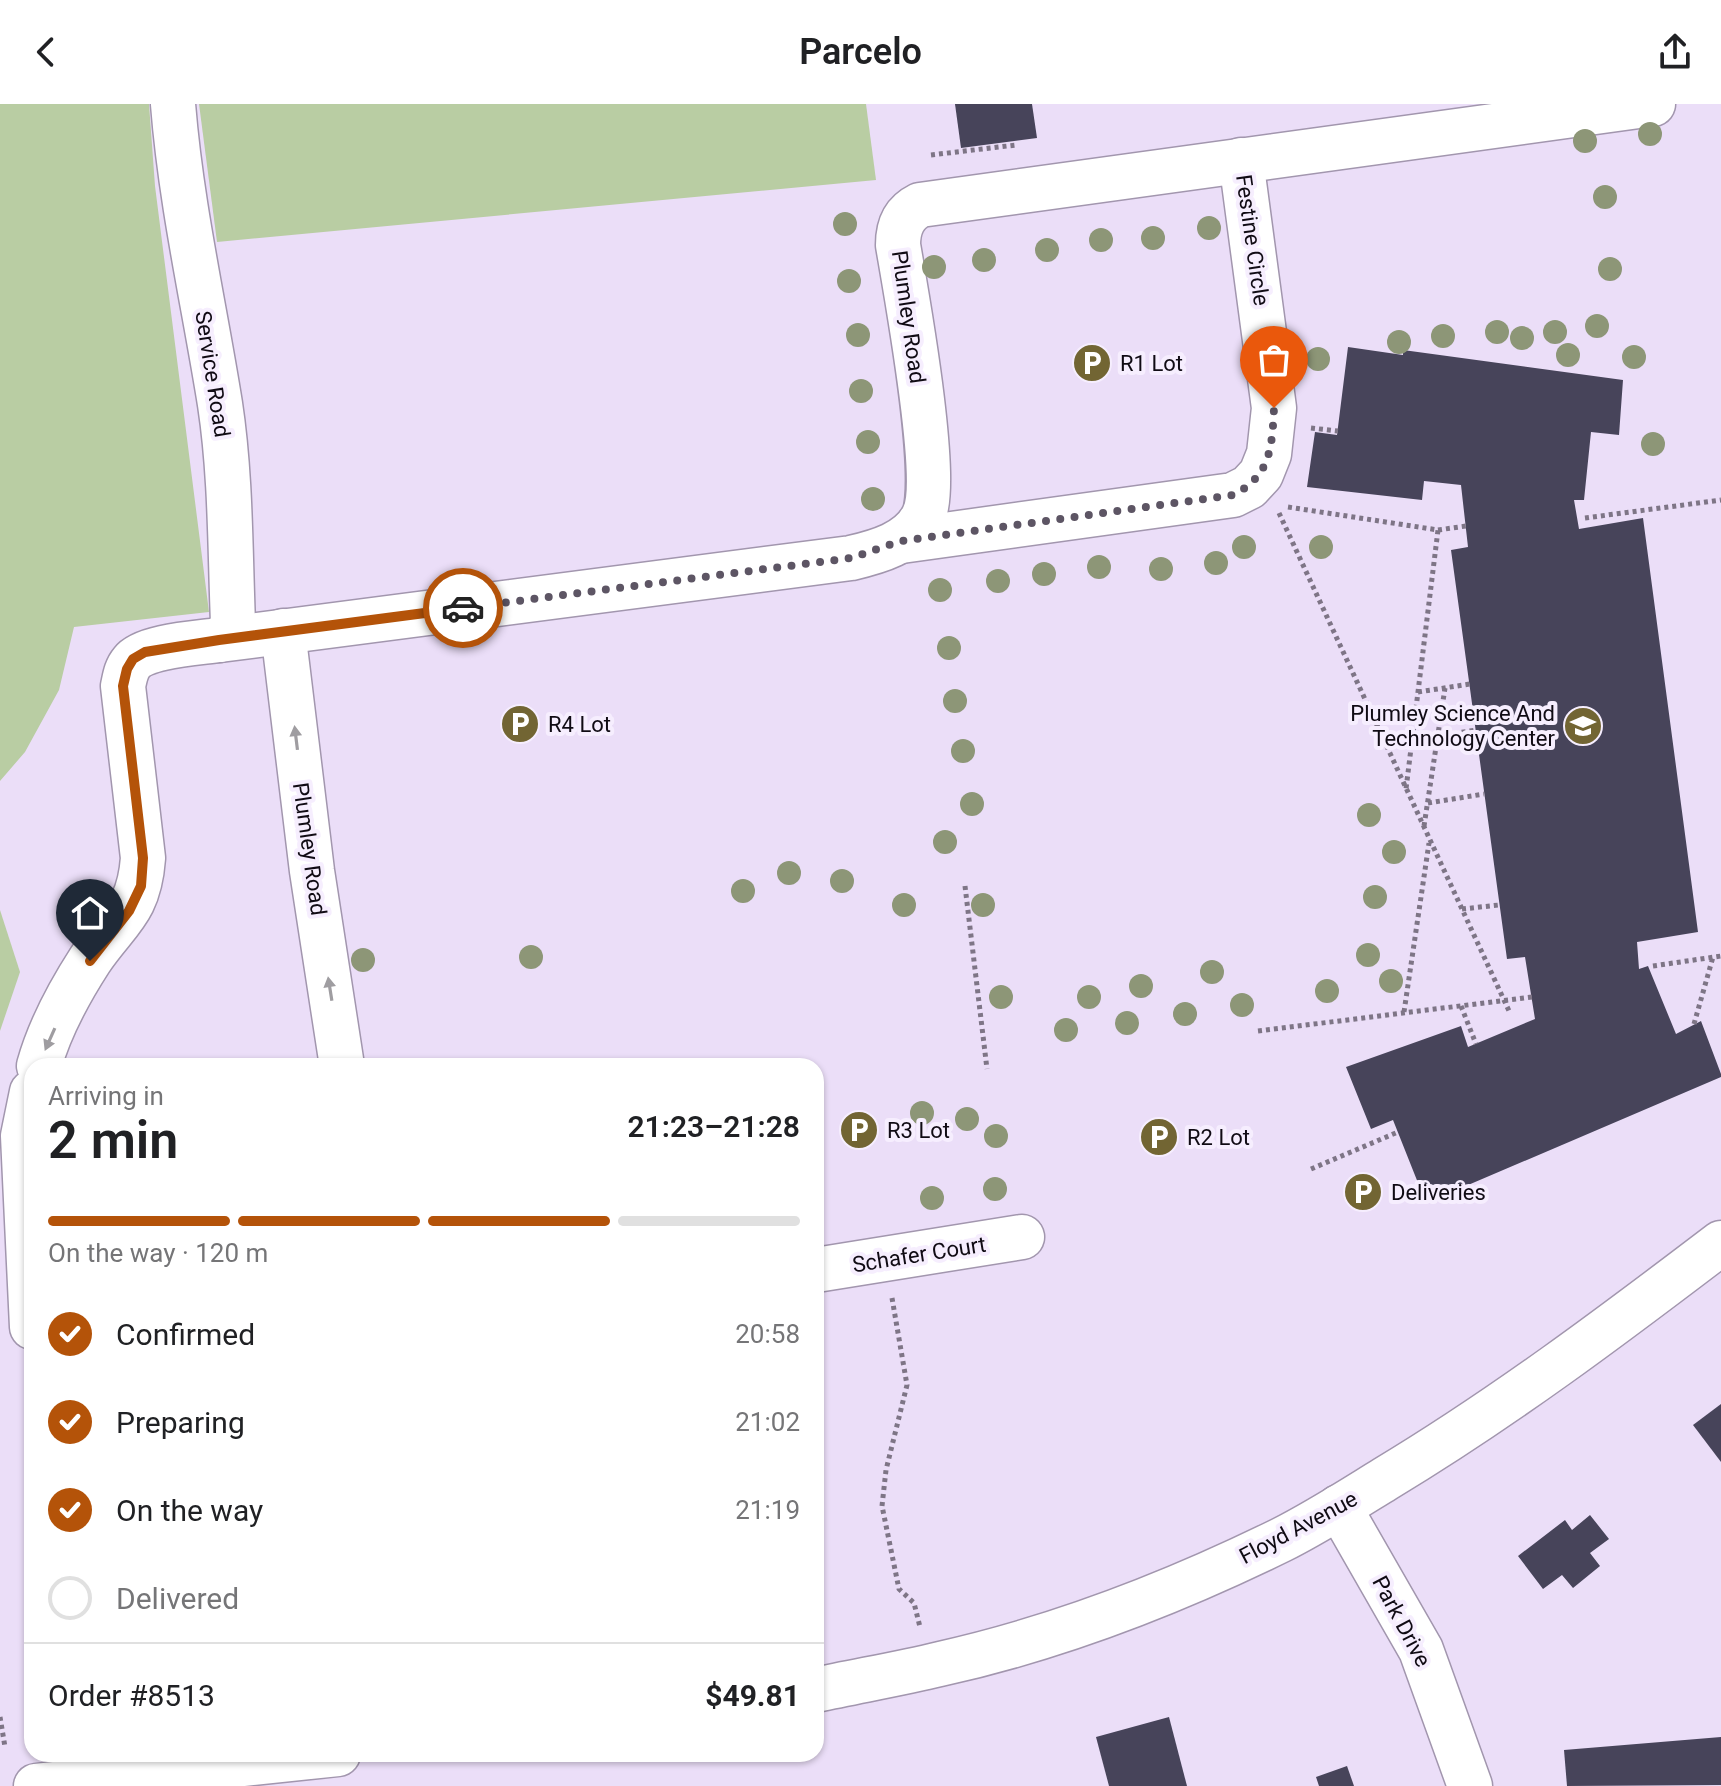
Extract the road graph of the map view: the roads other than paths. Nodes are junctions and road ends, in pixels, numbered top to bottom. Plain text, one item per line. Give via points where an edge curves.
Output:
1 (173, 104) edge
2 (1653, 104) edge
3 (1241, 160) junction
4 (901, 541) junction
5 (283, 631) junction
6 (219, 640) junction
7 (42, 1058) edge
8 (341, 1058) edge
9 (24, 1131) edge
10 (24, 1157) edge
11 (1022, 1237) dead end
12 (1721, 1243) edge
13 (824, 1269) edge
14 (1339, 1507) junction
15 (824, 1688) edge
16 (223, 1762) edge
17 (51, 1774) edge
18 (1470, 1786) edge

1 - 6 street, Service Road via 178,171 220,407 229,490 233,623
2 - 3 street, Plumley Road
3 - 4 street, Plumley Road via 936,202 910,210 898,245 930,479 924,516
3 - 4 street, Festine Circle via 1274,408 1261,474 1233,495
4 - 5 street via 851,558
5 - 6 street
8 -> 5 street, Plumley Road
6 -> 7 street via 145,652 127,669 123,686 143,858 141,886 129,911 90,961
9 - 10 street
11 - 13 street, Schafer Court
12 - 14 street, Floyd Avenue via 1465,1431
14 - 15 street, Floyd Avenue via 1282,1540 1101,1616 942,1664
14 - 18 street, Park Drive via 1421,1650
16 - 17 street

